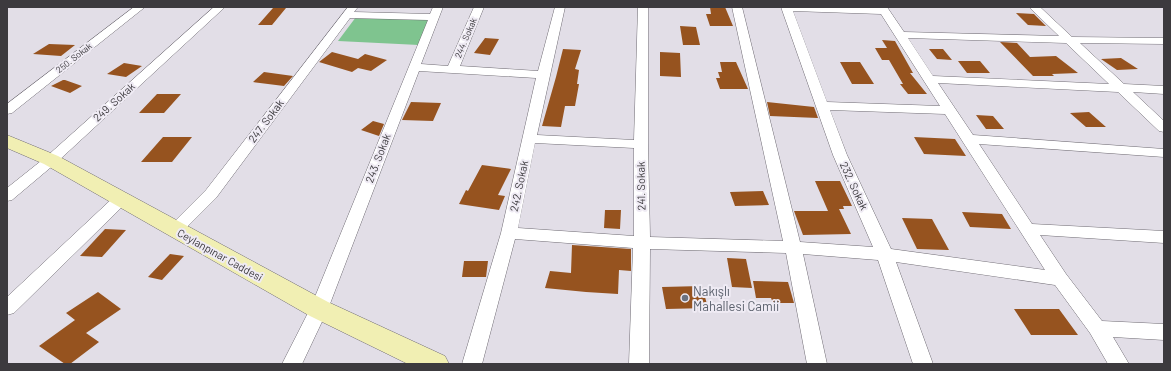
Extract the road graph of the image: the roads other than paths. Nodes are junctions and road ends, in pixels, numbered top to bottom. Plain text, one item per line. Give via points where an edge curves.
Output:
1 (140, 7) edge
2 (220, 7) edge
3 (479, 7) edge
4 (560, 7) edge
5 (643, 7) edge
6 (737, 7) edge
7 (786, 7) edge
8 (1034, 7) edge
9 (884, 9) edge
10 (350, 11) edge
11 (436, 12) edge
12 (900, 35) junction
13 (1070, 40) junction
14 (1164, 41) edge
15 (414, 67) junction
16 (453, 68) junction
17 (543, 76) junction
18 (930, 79) junction
19 (1121, 88) junction
20 (1164, 90) edge
21 (822, 106) junction
22 (7, 110) edge
23 (950, 110) junction
24 (1164, 128) edge
25 (530, 139) junction
26 (968, 139) junction
27 (7, 141) edge
28 (641, 144) junction
29 (1164, 154) edge
30 (51, 160) junction
31 (7, 196) edge
32 (121, 199) junction
33 (1027, 229) junction
34 (174, 230) junction
35 (510, 233) junction
36 (1164, 238) edge
37 (642, 243) junction
38 (793, 247) junction
39 (885, 254) junction
40 (1060, 279) junction
41 (7, 308) edge
42 (319, 309) junction
43 (1096, 328) junction
44 (1164, 332) edge
45 (292, 364) edge
46 (434, 364) edge
47 (472, 364) edge
48 (639, 364) edge
49 (817, 364) edge
50 (923, 364) edge
51 (1119, 364) edge

1 - 22 street, 250. Sokak
2 - 30 street, 249. Sokak
3 - 16 street, 244. Sokak
4 - 17 street, 242. Sokak
5 - 28 street, 241. Sokak
6 - 38 street
7 - 9 street
7 - 21 street, 232. Sokak
8 - 13 street
9 - 12 street
10 - 11 street
10 - 34 street, 247. Sokak via 211,194
11 - 15 street, 243. Sokak
12 - 13 street
12 - 18 street
13 - 14 street
13 - 19 street
15 - 16 street
15 - 42 street, 243. Sokak
16 - 17 street
17 - 25 street, 242. Sokak
18 - 19 street
18 - 23 street
19 - 20 street
19 - 24 street
21 - 23 street
21 - 39 street, 232. Sokak via 840,155
23 - 26 street
25 - 28 street
25 - 35 street, 242. Sokak
26 - 29 street
26 - 33 street
27 - 30 main road, Ceylanpınar Caddesi
28 - 37 street, 241. Sokak
30 - 31 street, 249. Sokak
30 - 32 main road, Ceylanpınar Caddesi
32 - 34 main road, Ceylanpınar Caddesi
32 - 41 street
33 - 36 street
33 - 40 street
34 - 42 main road, Ceylanpınar Caddesi
35 - 37 street
35 - 47 street, 242. Sokak
37 - 38 street
37 - 48 street, 241. Sokak
38 - 39 street
38 - 49 street
39 - 40 street
39 - 50 street, 232. Sokak
40 - 43 street
42 - 45 street, 243. Sokak
42 - 46 main road, Ceylanpınar Caddesi
43 - 44 street
43 - 51 street

